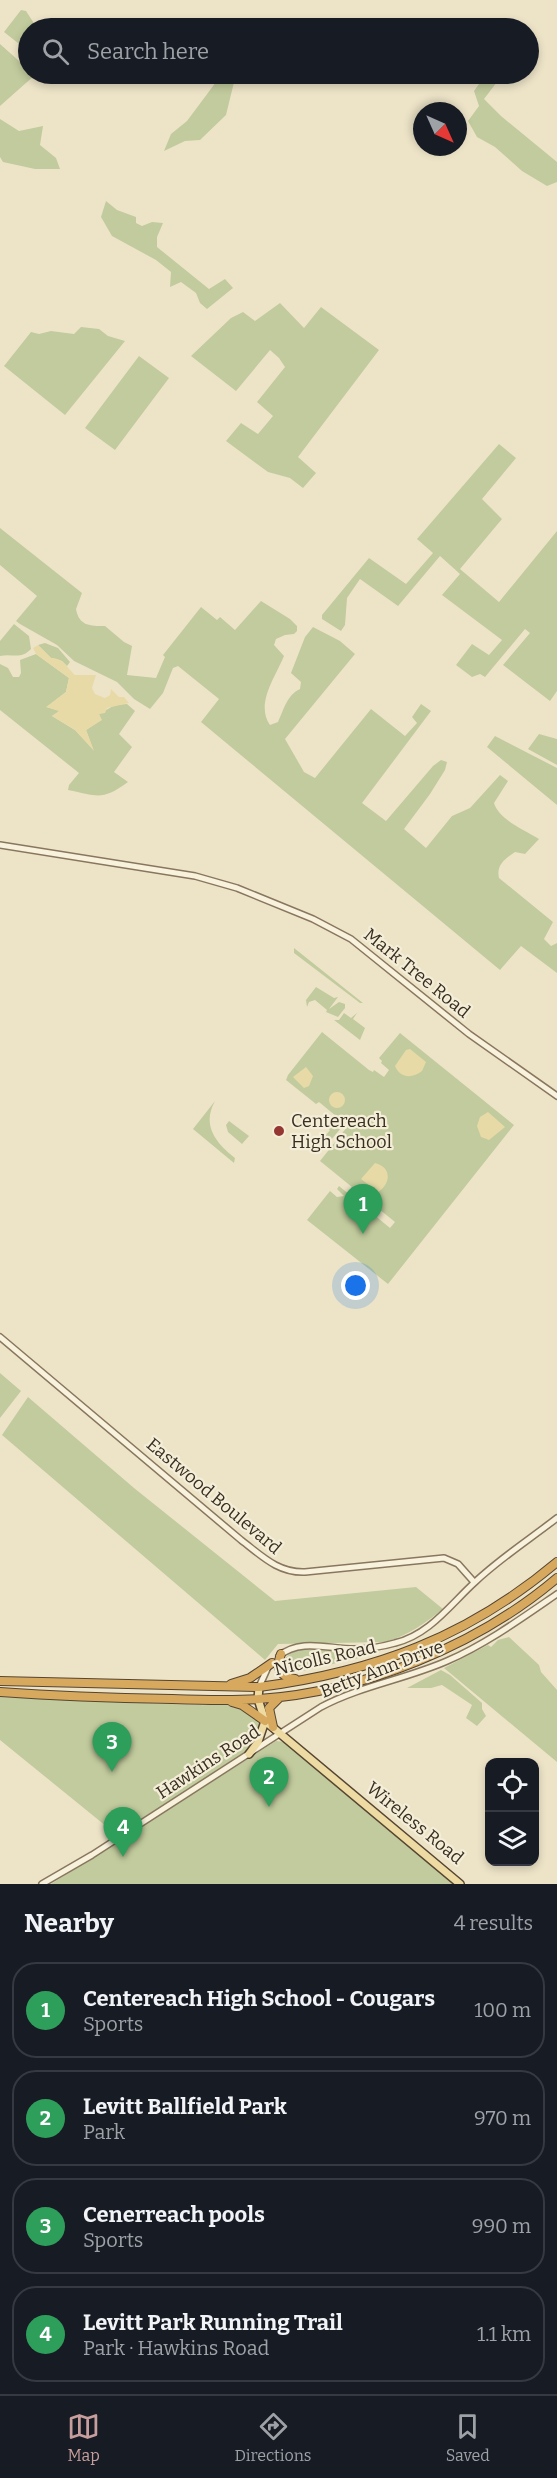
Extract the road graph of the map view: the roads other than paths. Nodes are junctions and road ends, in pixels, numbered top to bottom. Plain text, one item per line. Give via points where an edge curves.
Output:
1 (0, 845) edge
2 (557, 1096) edge
3 (0, 1337) edge
4 (557, 1518) edge
5 (557, 1562) edge
6 (557, 1578) edge
7 (474, 1582) junction
8 (557, 1594) edge
9 (281, 1654) junction
10 (272, 1663) junction
11 (306, 1680) junction
12 (0, 1681) edge
13 (220, 1686) junction
14 (259, 1687) junction
15 (0, 1693) edge
16 (282, 1697) junction
17 (258, 1699) junction
18 (225, 1700) junction
19 (265, 1721) junction
20 (273, 1727) junction
21 (280, 1734) junction
22 (249, 1754) junction
23 (344, 1786) junction
24 (42, 1884) edge
25 (459, 1884) edge
26 (466, 1884) edge

1 - 2 street, Mark Tree Road via 195,876 303,915 351,939 469,1034
3 - 7 street, Eastwood Boulevard via 279,1569 305,1572 444,1558 458,1564
4 - 7 street, Hawkins Road
5 - 11 highway, Nicolls Road via 507,1600 444,1637 404,1654
6 - 16 highway, Nicolls Road via 489,1626 443,1651 368,1678
7 - 9 street, Hawkins Road via 435,1621 398,1643 359,1649 312,1645
8 - 21 street, Betty Ann Drive via 461,1654 411,1676 332,1702
9 - 10 street, Hawkins Road
9 - 11 highway via 278,1666 282,1674
10 - 13 highway via 250,1678
10 - 14 street, Hawkins Road
11 - 14 highway, Nicolls Road
12 - 13 highway, Nicolls Road
13 - 14 highway, Nicolls Road
14 - 17 main road, Hawkins Road
15 - 18 highway, Nicolls Road
16 - 17 highway, Nicolls Road
16 - 20 highway via 269,1708
17 - 18 highway, Nicolls Road
17 - 19 main road, Hawkins Road
18 - 19 highway via 242,1705
19 - 20 main road, Hawkins Road
19 - 22 main road
20 - 21 main road, Hawkins Road
21 - 22 street, Hawkins Road
21 - 23 main road, Wireless Road
22 - 24 street, Hawkins Road
23 - 25 main road, Wireless Road
23 - 26 main road, Wireless Road

